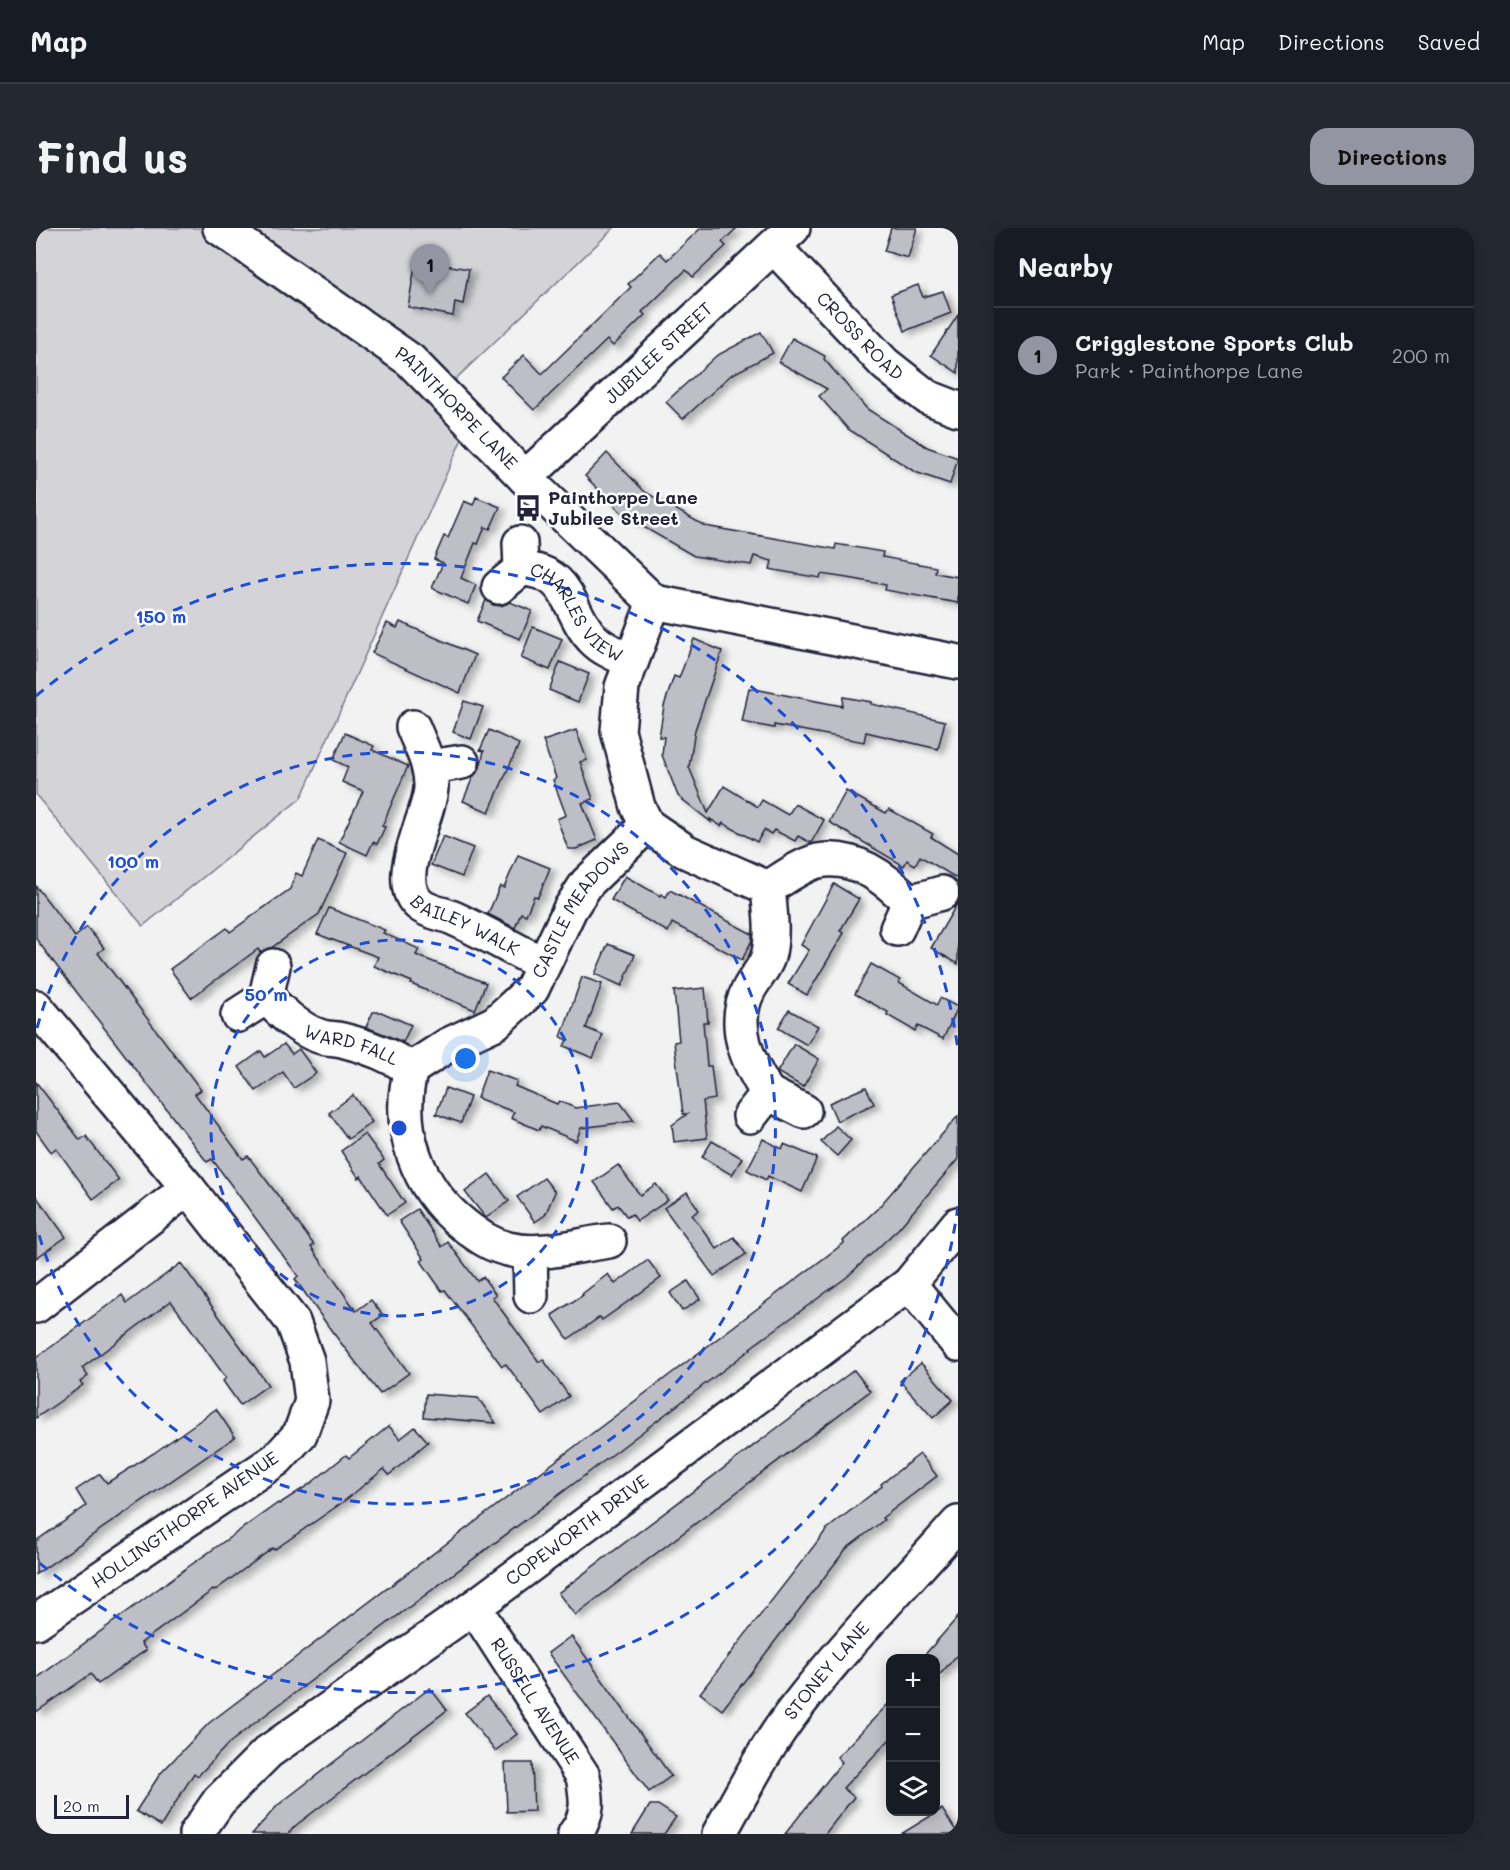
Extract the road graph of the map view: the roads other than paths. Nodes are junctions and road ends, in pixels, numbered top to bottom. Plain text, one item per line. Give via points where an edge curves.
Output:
1 (220, 228) edge
2 (783, 238) edge
3 (958, 409) edge
4 (525, 478) junction
5 (513, 566) dead end
6 (654, 602) junction
7 (631, 661) junction
8 (958, 662) edge
9 (413, 727) dead end
10 (462, 762) dead end
11 (430, 767) junction
12 (647, 825) junction
13 (768, 888) junction
14 (942, 893) dead end
15 (543, 963) junction
16 (36, 1007) edge
17 (238, 1015) dead end
18 (411, 1070) junction
19 (804, 1110) dead end
20 (188, 1188) junction
21 (958, 1224) edge
22 (609, 1241) dead end
23 (530, 1252) junction
24 (909, 1284) junction
25 (531, 1296) dead end
26 (36, 1306) edge
27 (958, 1344) edge
28 (958, 1524) edge
29 (474, 1607) junction
30 (36, 1622) edge
31 (196, 1834) edge
32 (575, 1834) edge
33 (719, 1834) edge

1 - 4 street, PAINTHORPE LANE via 411,360
2 - 3 street, CROSS ROAD via 885,364 927,396
2 - 4 street, JUBILEE STREET
4 - 6 street, PAINTHORPE LANE
5 - 7 street, CHARLES VIEW via 545,574 564,590 594,641
6 - 7 street
6 - 8 street
7 - 12 street via 622,687 618,731
9 - 11 street, BAILEY WALK
10 - 11 street
11 - 15 street, BAILEY WALK via 427,810 408,871 409,889 417,904
12 - 13 street via 685,851
12 - 15 street, CASTLE MEADOWS via 587,883
13 - 14 street via 817,861 838,860 861,867 895,888 903,915
13 - 19 street via 768,958 742,1010 745,1051 759,1104
15 - 18 street, CASTLE MEADOWS via 532,989 495,1023 448,1045
16 - 20 street, HOLLINGTHORPE AVENUE
17 - 18 street, WARD FALL via 269,982 300,1027 378,1052
18 - 23 street via 406,1089 409,1143 431,1191 447,1211 486,1242
20 - 26 street
20 - 30 street, HOLLINGTHORPE AVENUE via 293,1322 307,1361 312,1401 300,1434 277,1459
21 - 24 street, COPEWORTH DRIVE
22 - 23 street
23 - 25 street
24 - 27 street
24 - 29 street, COPEWORTH DRIVE
28 - 33 street, STONEY LANE via 866,1623 794,1710
29 - 31 street, COPEWORTH DRIVE via 268,1752 219,1801
29 - 32 street, RUSSELL AVENUE via 583,1776 588,1803

